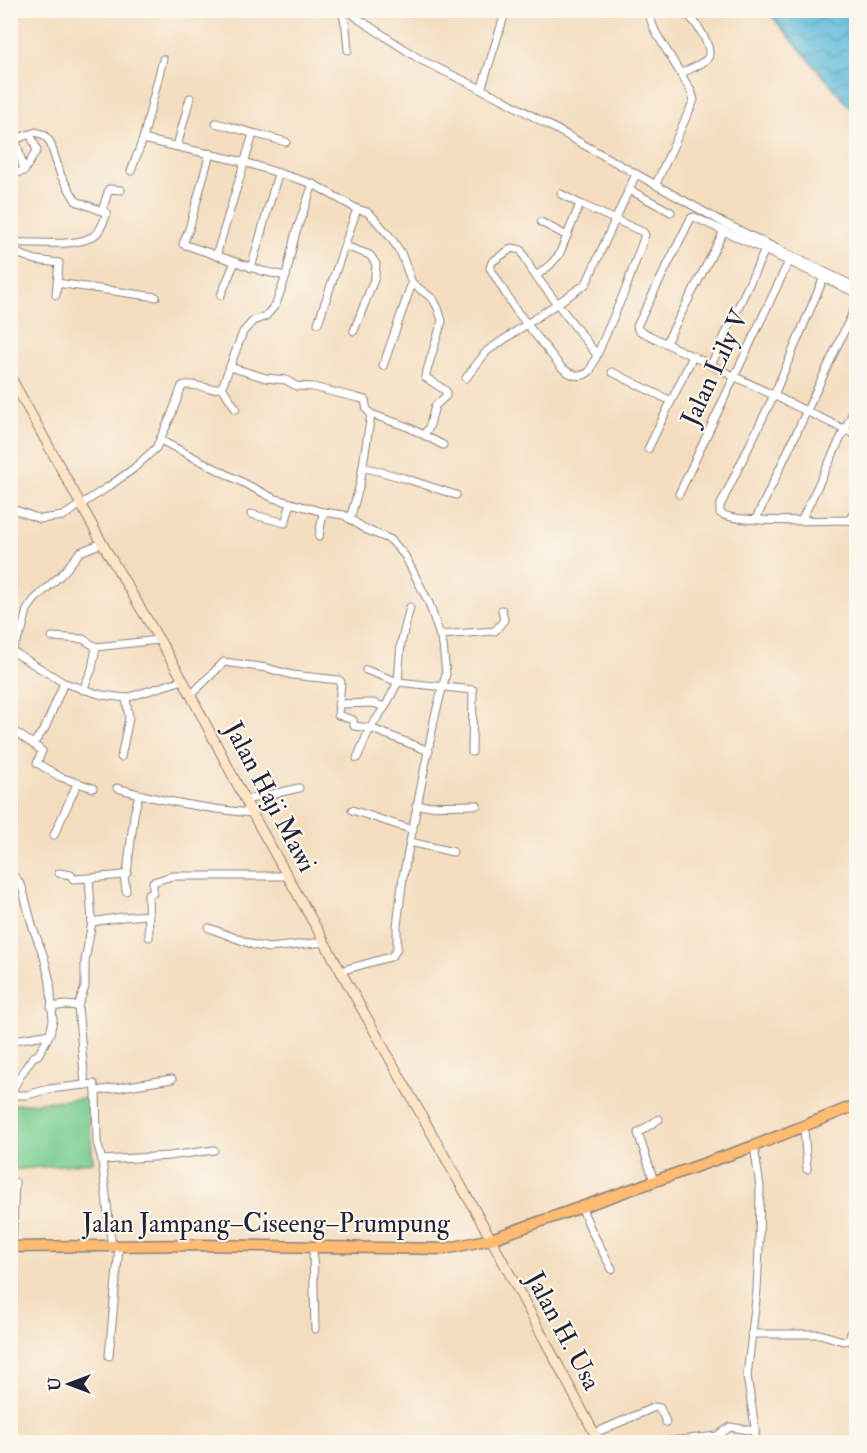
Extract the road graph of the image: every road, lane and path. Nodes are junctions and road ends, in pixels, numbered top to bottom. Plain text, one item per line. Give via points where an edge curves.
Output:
1 (342, 10) edge
2 (348, 10) edge
3 (506, 10) edge
4 (647, 10) edge
5 (679, 10) edge
6 (348, 50) dead end
7 (163, 59) dead end
8 (682, 73) junction
9 (481, 90) junction
10 (190, 98) dead end
11 (216, 123) dead end
12 (253, 134) junction
13 (31, 136) junction
14 (143, 139) junction
15 (13, 140) edge
16 (286, 142) dead end
17 (177, 146) junction
18 (210, 153) junction
19 (244, 162) junction
20 (24, 171) junction
21 (131, 171) dead end
22 (10, 174) edge
23 (278, 174) junction
24 (636, 174) junction
25 (313, 184) junction
26 (656, 184) junction
27 (628, 189) junction
28 (122, 190) dead end
29 (561, 194) dead end
30 (580, 204) junction
31 (357, 209) junction
32 (102, 211) junction
33 (671, 212) dead end
34 (614, 219) junction
35 (541, 222) dead end
36 (724, 231) junction
37 (567, 236) junction
38 (10, 243) edge
39 (345, 246) junction
40 (765, 250) junction
41 (10, 251) edge
42 (216, 256) junction
43 (789, 261) junction
44 (235, 262) junction
45 (251, 268) junction
46 (286, 276) junction
47 (536, 276) junction
48 (824, 277) junction
49 (412, 283) junction
50 (57, 284) junction
51 (856, 287) edge
52 (856, 293) edge
53 (56, 296) dead end
54 (221, 296) dead end
55 (156, 297) dead end
56 (556, 304) junction
57 (856, 306) edge
58 (318, 322) dead end
59 (527, 324) junction
60 (354, 331) dead end
61 (666, 343) junction
62 (597, 355) junction
63 (693, 356) junction
64 (711, 365) junction
65 (383, 366) dead end
66 (230, 367) junction
67 (612, 372) dead end
68 (734, 376) junction
69 (466, 378) dead end
70 (12, 380) edge
71 (222, 387) junction
72 (774, 395) junction
73 (671, 401) junction
74 (856, 406) edge
75 (236, 409) dead end
76 (808, 412) junction
77 (371, 414) junction
78 (845, 429) junction
79 (424, 434) junction
80 (856, 435) edge
81 (160, 440) junction
82 (443, 446) dead end
83 (648, 449) dead end
84 (363, 467) junction
85 (680, 494) dead end
86 (456, 495) dead end
87 (291, 503) junction
88 (82, 505) junction
89 (856, 506) edge
90 (10, 508) edge
91 (323, 512) junction
92 (251, 514) dead end
93 (350, 519) junction
94 (756, 519) junction
95 (802, 519) junction
96 (853, 521) edge
97 (320, 537) dead end
98 (102, 543) junction
99 (410, 607) dead end
100 (502, 610) dead end
101 (440, 635) junction
102 (52, 637) dead end
103 (158, 640) junction
104 (96, 647) junction
105 (11, 652) edge
106 (366, 670) dead end
107 (183, 680) junction
108 (398, 682) junction
109 (63, 683) junction
110 (443, 688) junction
111 (83, 690) junction
112 (191, 695) junction
113 (126, 698) junction
114 (338, 704) junction
115 (385, 707) junction
116 (370, 728) junction
117 (10, 735) edge
118 (33, 744) junction
119 (429, 751) junction
120 (472, 752) dead end
121 (121, 757) dead end
122 (357, 758) dead end
123 (78, 782) junction
124 (93, 788) dead end
125 (117, 788) dead end
126 (299, 788) dead end
127 (139, 794) junction
128 (246, 800) junction
129 (477, 805) dead end
130 (416, 806) junction
131 (352, 810) dead end
132 (252, 813) junction
133 (413, 830) junction
134 (54, 835) dead end
135 (410, 842) junction
136 (453, 852) dead end
137 (59, 873) dead end
138 (10, 875) edge
139 (124, 875) junction
140 (289, 876) junction
141 (89, 878) junction
142 (126, 891) dead end
143 (149, 915) junction
144 (92, 922) junction
145 (208, 928) dead end
146 (150, 937) dead end
147 (325, 942) junction
148 (340, 971) junction
149 (78, 1006) junction
150 (51, 1007) junction
151 (50, 1034) junction
152 (10, 1041) edge
153 (172, 1079) dead end
154 (85, 1085) junction
155 (96, 1091) junction
156 (11, 1095) edge
157 (856, 1105) edge
158 (659, 1119) dead end
159 (804, 1127) junction
160 (754, 1146) junction
161 (214, 1150) dead end
162 (102, 1160) junction
163 (807, 1169) dead end
164 (654, 1181) junction
165 (15, 1182) dead end
166 (581, 1206) junction
167 (490, 1239) junction
168 (11, 1247) edge
169 (116, 1247) junction
170 (312, 1248) junction
171 (612, 1269) dead end
172 (856, 1292) edge
173 (315, 1329) dead end
174 (751, 1334) junction
175 (109, 1356) dead end
176 (666, 1422) dead end
177 (755, 1431) junction
178 (597, 1438) edge
179 (109, 1443) edge
180 (166, 1443) edge
181 (202, 1443) edge
182 (221, 1443) edge
183 (661, 1443) edge
184 (756, 1443) edge

1 - 6 street
2 - 9 street via 421,60
3 - 9 street
4 - 8 street
5 - 8 street via 692,20 710,51 706,60
7 - 14 street
8 - 26 street via 694,100
9 - 24 street
10 - 17 street
11 - 12 street
12 - 16 street
12 - 19 street
13 - 15 street
13 - 20 street via 37,150
13 - 32 street via 38,132 46,136 61,176 76,201
14 - 17 street
14 - 21 street
15 - 20 street
17 - 18 street
18 - 19 street
18 - 42 street via 183,244
19 - 23 street
19 - 42 street
20 - 22 street
23 - 25 street
23 - 45 street
24 - 26 street
24 - 27 street
25 - 31 street
25 - 46 street
26 - 51 street via 727,225
27 - 33 street
27 - 34 street
28 - 32 street via 109,189
29 - 30 street
30 - 34 street
30 - 37 street
31 - 39 street
31 - 49 street via 373,217 391,238
32 - 38 street via 107,213 100,230 91,238 75,242
34 - 56 street via 586,284
34 - 62 street via 643,232 645,239
35 - 37 street
36 - 40 street
36 - 61 street
36 - 61 street via 694,217 686,229 637,324 638,330
37 - 47 street via 556,259
39 - 58 street
39 - 60 street via 370,255 376,264 375,277
40 - 43 street
40 - 64 street
41 - 50 street via 59,263
42 - 44 street
43 - 48 street
43 - 68 street, Jalan Lily V
44 - 45 street
44 - 54 street
45 - 46 street
46 - 66 street via 271,311 243,332
47 - 56 street
47 - 59 street via 518,248 490,264
48 - 52 street
48 - 72 street
49 - 65 street
49 - 79 street via 433,299 441,321 425,377 446,396 435,406
50 - 53 street
50 - 55 street
56 - 59 street
56 - 62 street
57 - 76 street
59 - 62 street via 567,372 585,375
59 - 69 street via 487,351
61 - 63 street
63 - 64 street
63 - 73 street
64 - 68 street
66 - 71 street
66 - 77 street via 296,386 364,399
67 - 73 street
68 - 72 street
68 - 85 street, Jalan Lily V
70 - 88 street, Jalan Haji Mawi
71 - 75 street
71 - 81 street via 212,390 182,386
72 - 76 street
72 - 94 street via 719,508 724,516
73 - 83 street
74 - 78 street
76 - 78 street
76 - 94 street
77 - 79 street
77 - 84 street
78 - 80 street
78 - 95 street
79 - 82 street
81 - 87 street via 256,490
81 - 88 street via 133,469
84 - 86 street
84 - 93 street
87 - 91 street
87 - 92 street via 285,523
88 - 90 street via 63,516 40,519
88 - 98 street, Jalan Haji Mawi
89 - 96 street
91 - 93 street
91 - 97 street
93 - 101 street via 392,540 401,549 422,587
94 - 95 street
95 - 96 street
98 - 103 street, Jalan Haji Mawi
98 - 105 street via 80,552 34,600
99 - 108 street
100 - 101 street via 504,620 495,631
101 - 110 street via 446,667
102 - 104 street via 83,639
103 - 104 street
103 - 107 street, Jalan Haji Mawi
104 - 111 street
105 - 109 street
106 - 108 street
107 - 112 street, Jalan Haji Mawi
107 - 113 street
108 - 110 street
108 - 115 street
109 - 111 street
109 - 118 street via 45,728
110 - 119 street
110 - 120 street via 474,691
111 - 113 street
112 - 114 street via 224,662 230,662 339,680
112 - 128 street, Jalan Haji Mawi
113 - 121 street via 129,718
114 - 115 street
114 - 116 street via 338,715 353,720 354,726
115 - 116 street
116 - 119 street
116 - 122 street
117 - 118 street via 15,732
118 - 123 street via 42,751 37,763 60,777
119 - 130 street
123 - 124 street
123 - 134 street
125 - 127 street
126 - 128 street
127 - 132 street
127 - 139 street
128 - 132 street, Jalan Haji Mawi
129 - 130 street
130 - 133 street
131 - 133 street
132 - 140 street, Jalan Haji Mawi
133 - 135 street
135 - 136 street
135 - 148 street via 394,954
137 - 141 street via 73,879
138 - 150 street via 22,887 44,957
139 - 141 street
139 - 142 street
140 - 143 street via 172,876 153,882 153,893 148,894
140 - 147 street, Jalan Haji Mawi
141 - 144 street
143 - 144 street
143 - 146 street
144 - 149 street via 85,987
145 - 147 street via 269,948
147 - 148 street, Jalan Haji Mawi
148 - 167 street, Jalan Haji Mawi
149 - 150 street
149 - 154 street
150 - 151 street
151 - 152 street
151 - 156 street
153 - 155 street
154 - 155 street via 94,1084
154 - 156 street
155 - 162 street via 97,1142
157 - 159 main road, Jalan Jampang–Ciseeng–Prumpung
158 - 164 street via 638,1133
159 - 160 main road, Jalan Jampang–Ciseeng–Prumpung
159 - 163 street
160 - 164 main road, Jalan Jampang–Ciseeng–Prumpung
160 - 174 street via 760,1187 757,1290
161 - 162 street
162 - 169 street
164 - 166 main road, Jalan Jampang–Ciseeng–Prumpung
165 - 168 street
166 - 167 main road, Jalan Jampang–Ciseeng–Prumpung
166 - 171 street
167 - 170 main road, Jalan Jampang–Ciseeng–Prumpung via 446,1248
167 - 178 street, Jalan H. Usa
168 - 169 main road, Jalan Jampang–Ciseeng–Prumpung
169 - 170 main road, Jalan Jampang–Ciseeng–Prumpung
169 - 175 street
170 - 173 street
172 - 174 street via 849,1340 819,1334
174 - 177 street via 747,1376
176 - 178 street via 660,1408 655,1407
177 - 183 street via 730,1427 717,1436
177 - 184 street
179 - 180 street
181 - 182 street

